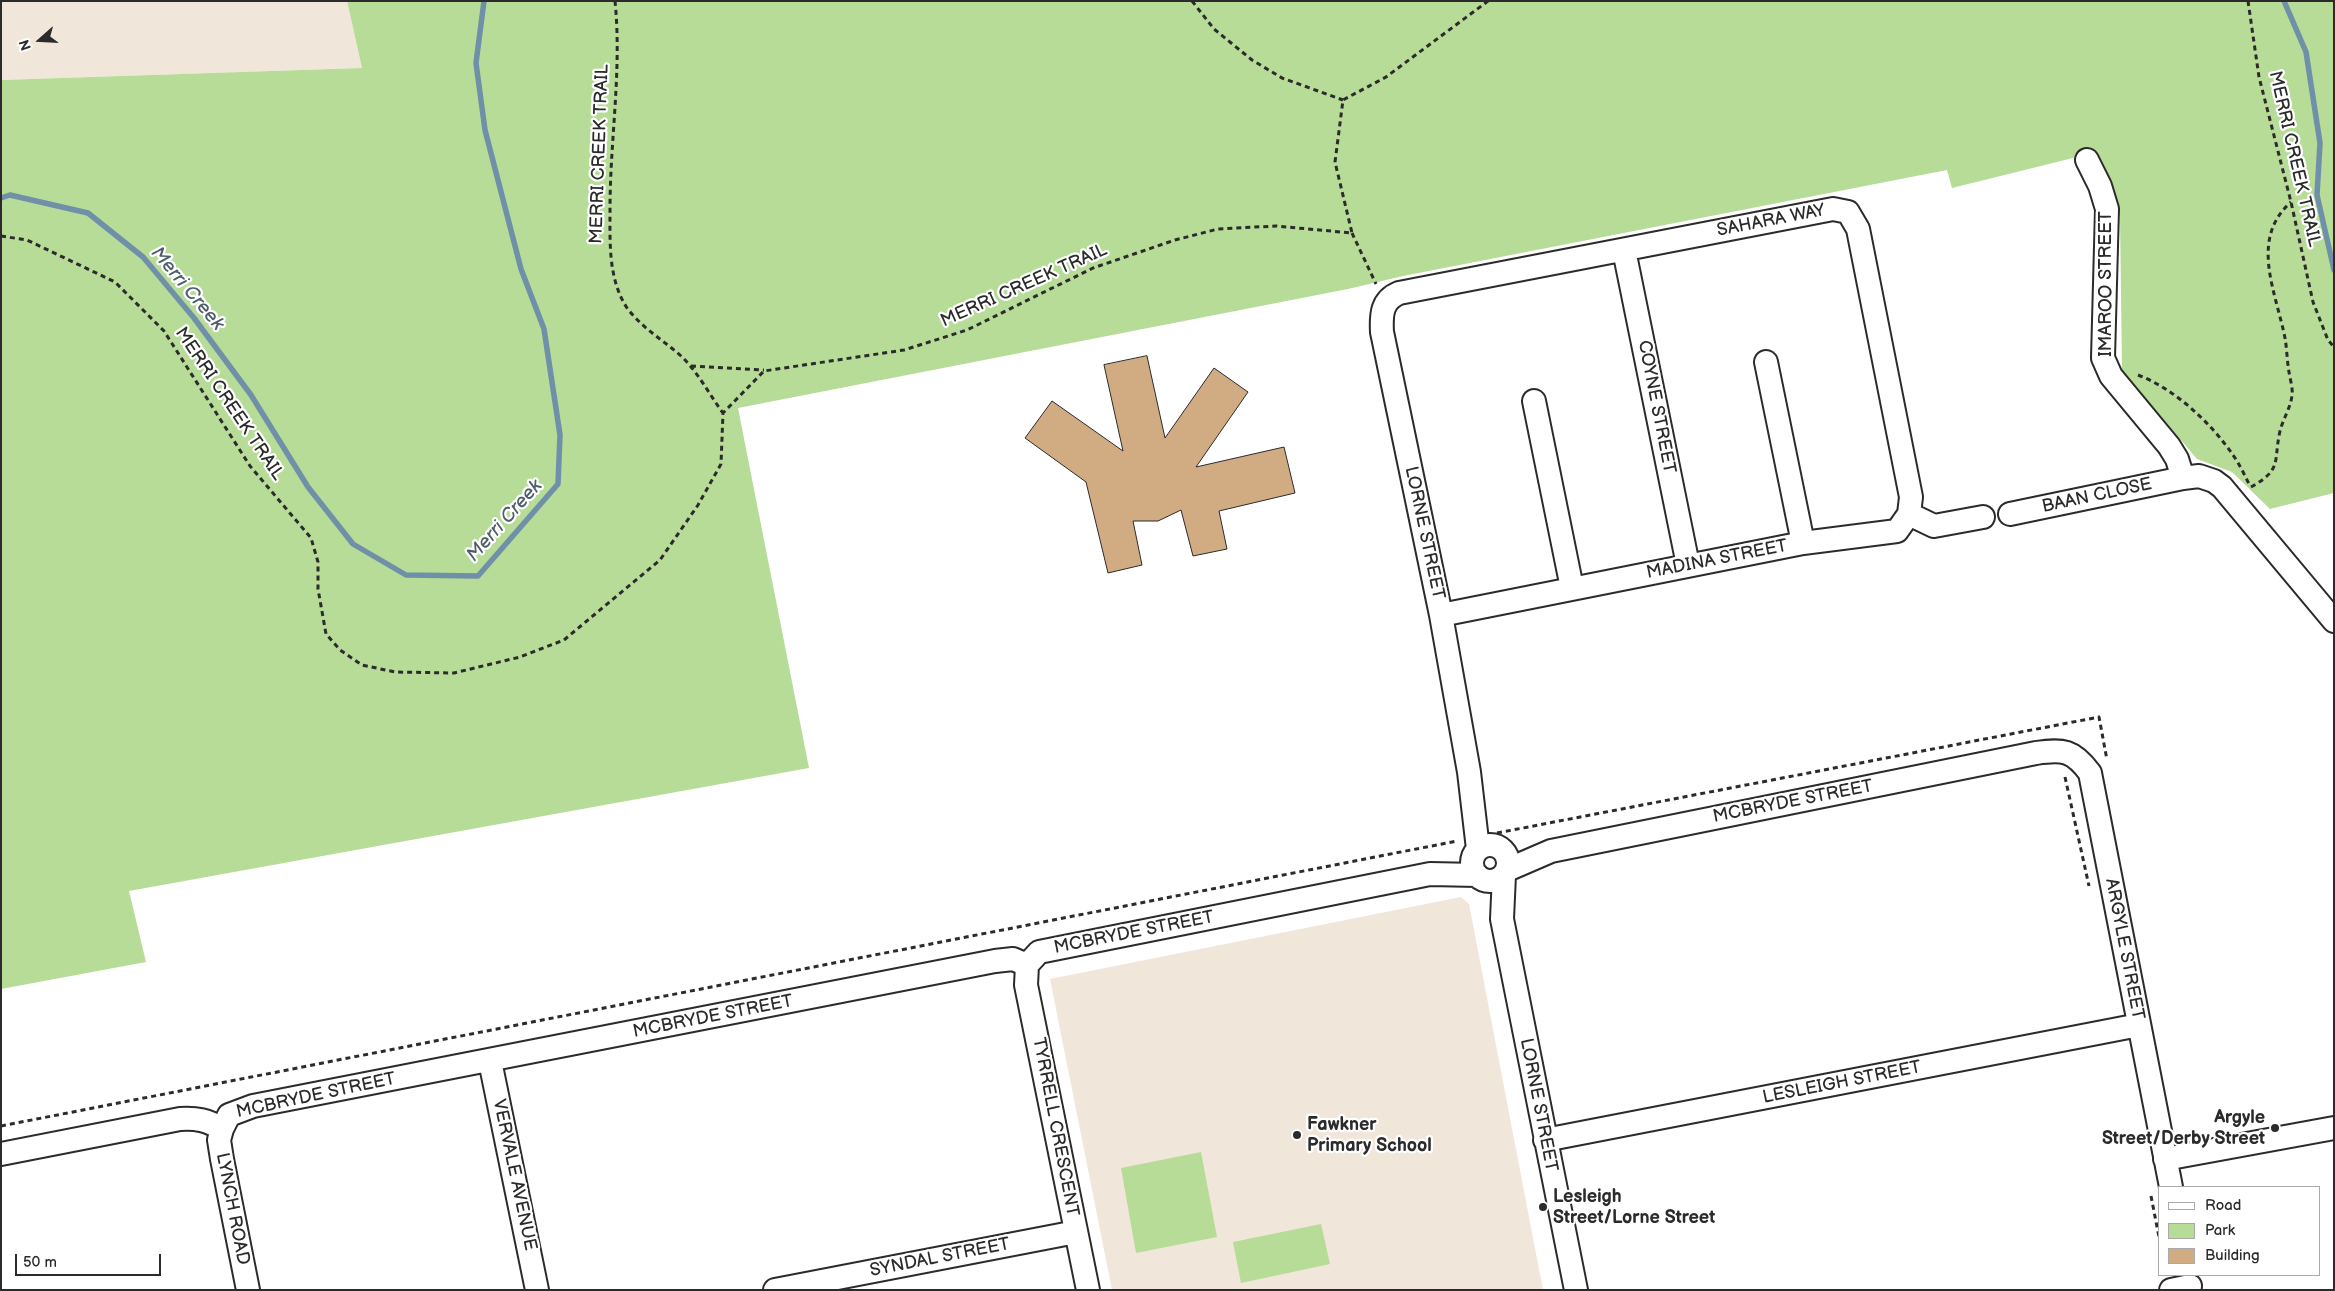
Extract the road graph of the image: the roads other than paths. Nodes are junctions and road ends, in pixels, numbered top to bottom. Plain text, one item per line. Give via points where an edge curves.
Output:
1 (2087, 160) dead end
2 (1624, 250) junction
3 (1390, 297) joint
4 (1766, 362) dead end
5 (1534, 401) dead end
6 (2183, 478) junction
7 (1909, 514) junction
8 (2010, 514) dead end
9 (1983, 517) dead end
10 (1803, 543) junction
11 (1688, 565) junction
12 (1572, 588) junction
13 (1441, 615) junction
14 (2334, 621) edge
15 (2036, 753) joint
16 (1490, 862) junction
17 (1027, 965) junction
18 (2139, 1025) junction
19 (490, 1061) junction
20 (2334, 1128) edge
21 (222, 1129) junction
22 (1545, 1140) junction
23 (1, 1154) edge
24 (2165, 1159) junction
25 (2171, 1186) edge
26 (1076, 1232) junction
27 (248, 1290) edge
28 (537, 1290) edge
29 (775, 1290) edge
30 (1088, 1290) edge
31 (1576, 1290) edge

1 - 6 street, IMAROO STREET via 2107,209 2103,358 2111,376 2169,446
2 - 3 street, SAHARA WAY
2 - 7 street, SAHARA WAY via 1833,209 1848,212 1860,237 1911,497
2 - 11 street, COYNE STREET
3 - 13 street, LORNE STREET via 1381,317 1382,332
4 - 10 street
5 - 12 street
6 - 8 street, BAAN CLOSE
6 - 14 street, BAAN CLOSE via 2199,476 2222,487
7 - 9 street via 1934,526
7 - 10 street, MADINA STREET via 1897,531
10 - 11 street, MADINA STREET
11 - 12 street, MADINA STREET
12 - 13 street, MADINA STREET
13 - 16 street, LORNE STREET via 1469,772
15 - 16 street, MCBRYDE STREET
15 - 18 street, ARGYLE STREET via 2054,750 2070,753 2090,773
16 - 17 street, MCBRYDE STREET via 1039,952
16 - 22 street, LORNE STREET
17 - 19 street, MCBRYDE STREET via 1013,959 995,961
17 - 26 street, TYRRELL CRESCENT via 1026,985
18 - 22 street, LESLEIGH STREET
18 - 24 street, ARGYLE STREET
19 - 21 street, MCBRYDE STREET via 238,1109 229,1114
19 - 28 street, VERVALE AVENUE
20 - 24 street
21 - 23 street, MCBRYDE STREET via 199,1118 180,1118
21 - 27 street, LYNCH ROAD via 219,1140 222,1159
22 - 31 street, LORNE STREET
24 - 25 street, ARGYLE STREET
26 - 29 street, SYNDAL STREET
26 - 30 street, TYRRELL CRESCENT

